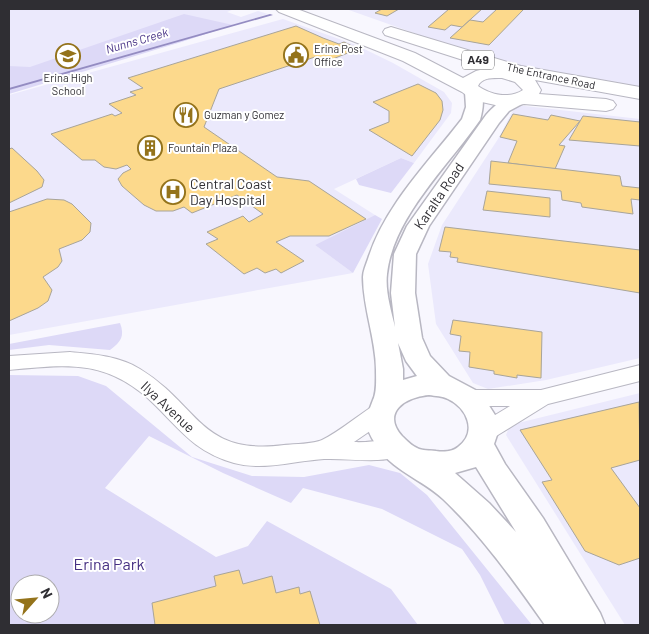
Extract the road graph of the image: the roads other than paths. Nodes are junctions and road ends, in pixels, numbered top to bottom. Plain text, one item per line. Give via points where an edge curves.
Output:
1 (284, 9) edge
2 (319, 9) edge
3 (498, 73) junction
4 (471, 90) junction
5 (522, 93) junction
6 (640, 94) edge
7 (640, 101) edge
8 (640, 109) edge
9 (9, 363) edge
10 (640, 373) edge
11 (457, 393) junction
12 (541, 398) junction
13 (385, 406) junction
14 (483, 439) junction
15 (325, 450) junction
16 (403, 455) junction
17 (566, 625) edge
18 (587, 625) edge

1 - 4 highway, A49 via 401,53
2 - 3 highway, A49 via 458,64
2 - 6 highway, The Entrance Road / A49 via 460,55
3 - 4 highway, A49 via 471,79 468,83
3 - 5 highway, A49 via 510,75
4 - 5 highway, A49 via 491,99
4 - 13 street, Karalta Road via 475,107 471,120 397,215 375,274 390,369
5 - 7 highway, A49 via 563,90
5 - 8 highway, The Entrance Road / A49
5 - 11 street, Karalta Road via 490,122 418,226 405,254 403,293 410,338 419,361 439,383
9 - 15 street, Ilya Avenue via 73,360 104,364 128,372 160,397 190,429 222,450 261,458
10 - 12 street
11 - 12 street
11 - 13 street via 433,385 408,388 397,393
11 - 14 street, Karalta Road via 477,408 484,420
12 - 14 street
13 - 15 street, Ilya Avenue
13 - 16 street, Karalta Road via 380,425 384,438
14 - 16 street via 472,455 459,462 428,464
14 - 18 street, Karalta Road via 494,473 531,528
15 - 16 street, Ilya Avenue
16 - 17 street, Karalta Road via 449,484 485,520

